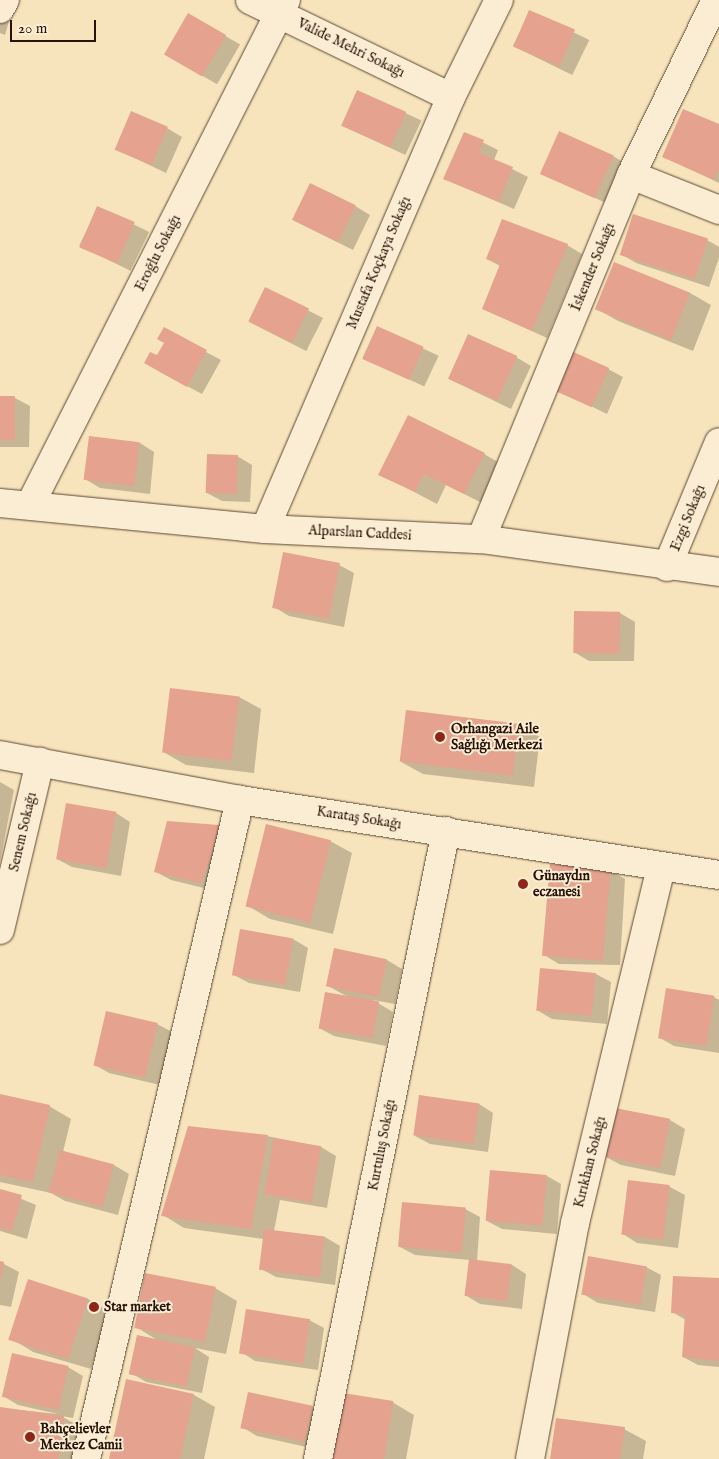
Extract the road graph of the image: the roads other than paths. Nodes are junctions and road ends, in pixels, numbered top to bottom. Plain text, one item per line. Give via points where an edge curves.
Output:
1 (5, 0) edge
2 (250, 0) edge
3 (499, 0) edge
4 (716, 0) edge
5 (283, 6) edge
6 (0, 9) edge
7 (451, 97) junction
8 (631, 175) junction
9 (719, 210) edge
10 (719, 442) edge
11 (0, 503) edge
12 (30, 505) junction
13 (265, 529) junction
14 (481, 539) junction
15 (667, 567) junction
16 (719, 572) edge
17 (0, 755) edge
18 (40, 762) junction
19 (240, 800) junction
20 (446, 831) junction
21 (661, 866) junction
22 (719, 875) edge
23 (0, 930) edge
24 (86, 1459) edge
25 (318, 1459) edge
26 (530, 1459) edge

1 - 6 street
2 - 5 street, Valide Mehri Sokağı
3 - 7 street, Mustafa Koçkaya Sokağı
4 - 8 street, İskender Sokağı
5 - 7 street, Valide Mehri Sokağı
5 - 12 street, Eroğlu Sokağı
7 - 13 street, Mustafa Koçkaya Sokağı
8 - 9 street
8 - 14 street, İskender Sokağı
10 - 15 street, Ezgi Sokağı
11 - 12 street, Alparslan Caddesi
12 - 13 street, Alparslan Caddesi
13 - 14 street, Alparslan Caddesi
14 - 15 street, Alparslan Caddesi
15 - 16 street, Alparslan Caddesi
17 - 18 street, Karataş Sokağı
18 - 19 street, Karataş Sokağı
18 - 23 street, Senem Sokağı
19 - 20 street, Karataş Sokağı
19 - 24 street
20 - 21 street, Karataş Sokağı
20 - 25 street, Kurtuluş Sokağı
21 - 22 street, Karataş Sokağı
21 - 26 street, Kırıkhan Sokağı via 575,1223

